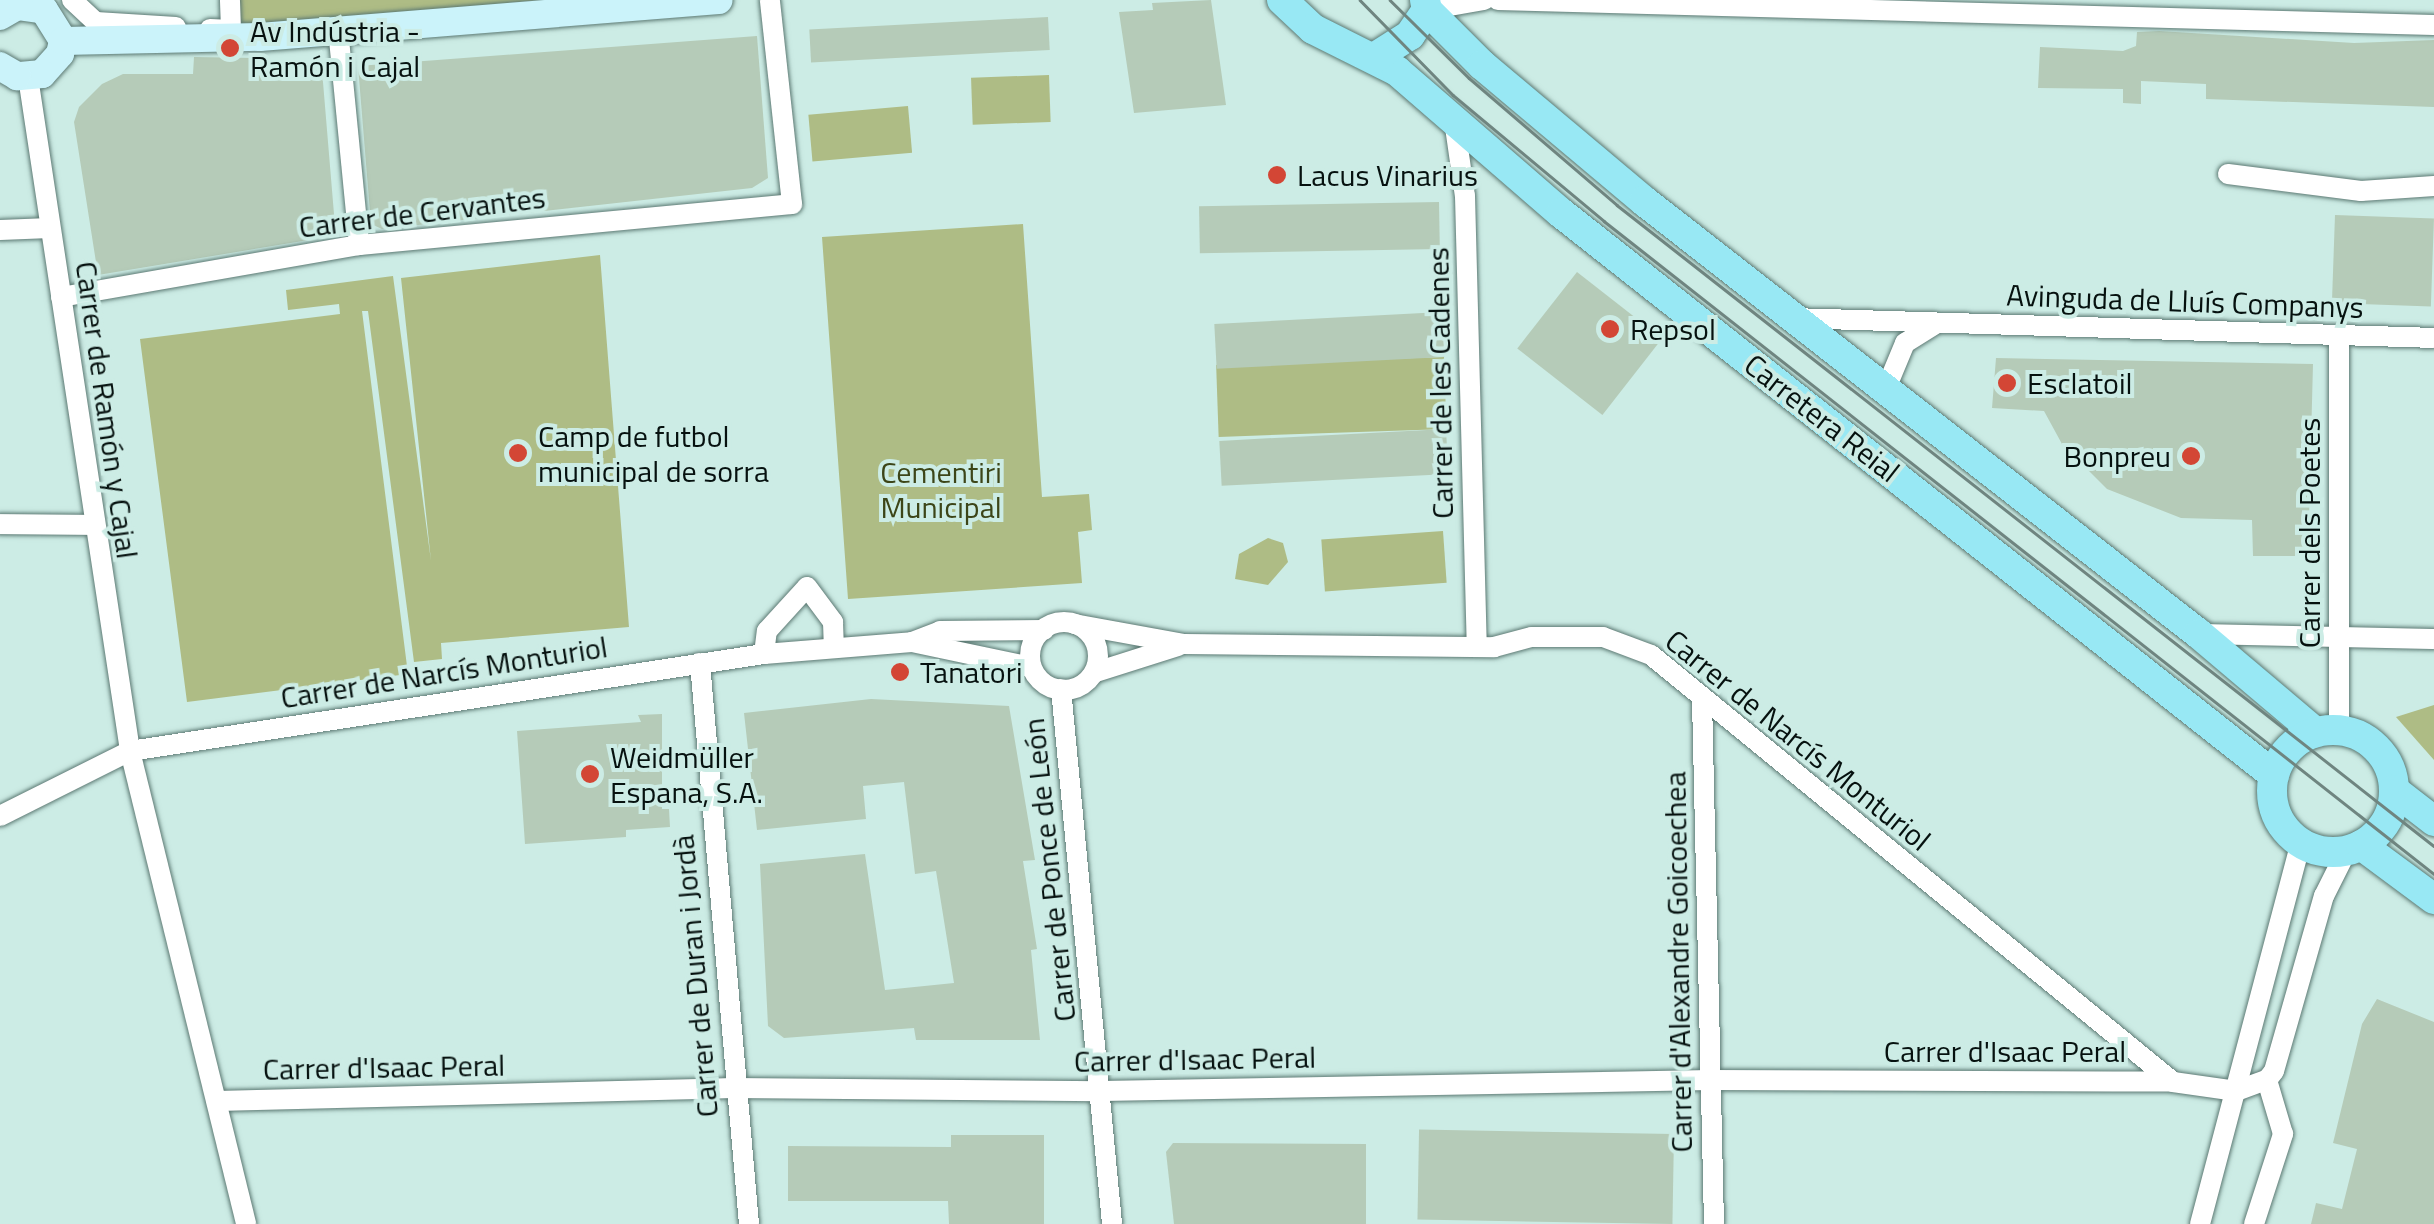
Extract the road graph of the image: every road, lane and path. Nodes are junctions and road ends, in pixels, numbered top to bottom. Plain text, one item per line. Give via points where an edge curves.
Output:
1 (72, 0) edge
2 (230, 0) edge
3 (719, 0) edge
4 (770, 0) edge
5 (1282, 0) edge
6 (1498, 0) edge
7 (1475, 3) edge
8 (1426, 5) edge
9 (25, 6) edge
10 (2098, 8) edge
11 (2434, 25) edge
12 (338, 28) junction
13 (62, 40) junction
14 (1464, 48) junction
15 (1374, 58) junction
16 (0, 66) edge
17 (28, 77) junction
18 (1454, 120) junction
19 (2228, 174) dead end
20 (2434, 186) edge
21 (50, 228) junction
22 (0, 230) edge
23 (359, 245) junction
24 (60, 297) junction
25 (1792, 318) junction
26 (1934, 324) junction
27 (2339, 336) junction
28 (2434, 338) edge
29 (1884, 391) junction
30 (0, 524) edge
31 (92, 524) junction
32 (1074, 624) junction
33 (1044, 630) junction
34 (2199, 634) junction
35 (2342, 637) junction
36 (2434, 639) edge
37 (912, 642) junction
38 (1184, 644) junction
39 (834, 646) junction
40 (1477, 647) junction
41 (764, 654) junction
42 (700, 663) junction
43 (1032, 667) junction
44 (1096, 672) junction
45 (1061, 689) junction
46 (1702, 699) junction
47 (2327, 731) junction
48 (130, 751) junction
49 (2274, 775) junction
50 (2394, 790) junction
51 (0, 816) edge
52 (2434, 821) edge
53 (2301, 843) junction
54 (2354, 848) junction
55 (2434, 900) edge
56 (1711, 1080) junction
57 (2268, 1080) junction
58 (2174, 1082) junction
59 (733, 1088) junction
60 (2236, 1090) junction
61 (1102, 1091) junction
62 (217, 1101) junction
63 (246, 1224) edge
64 (749, 1224) edge
65 (1112, 1224) edge
66 (1714, 1224) edge
67 (2200, 1224) edge
68 (2254, 1224) edge

1 - 2 street via 96,22 231,30
3 - 12 street
4 - 23 street, Carrer de Cervantes via 792,204
5 - 15 main road, Carretera Reial via 1312,29
6 - 10 street
7 - 8 street
7 - 14 street via 1460,24
8 - 14 main road, Carretera Reial
8 - 15 main road via 1410,36
9 - 13 street
10 - 11 street
12 - 13 street
12 - 23 street
13 - 17 street via 52,66
14 - 25 main road, Carretera Reial
15 - 18 main road, Carretera Reial
16 - 17 street
17 - 21 street, Carrer de Ramón y Cajal
18 - 40 street, Carrer de les Cadenes via 1466,196
18 - 49 main road, Carretera Reial via 1561,213
19 - 20 street via 2361,191
21 - 22 street
21 - 24 street, Carrer de Ramón y Cajal
23 - 24 street, Carrer de Cervantes
24 - 31 street, Carrer de Ramón y Cajal
25 - 26 street, Avinguda de Lluís Companys
25 - 29 main road, Carretera Reial
26 - 27 street, Avinguda de Lluís Companys
26 - 29 street via 1905,343
27 - 28 street, Avinguda de Lluís Companys
27 - 35 street, Carrer dels Poetes via 2334,623
29 - 34 main road, Carretera Reial
30 - 31 street
31 - 48 street, Carrer de Ramón y Cajal
32 - 33 street
32 - 38 street, Carrer de Narcís Monturiol
32 - 44 street via 1093,638
33 - 37 street, Carrer de Narcís Monturiol via 940,631
33 - 43 street via 1032,646
34 - 35 street
34 - 47 main road, Carretera Reial
35 - 36 street
35 - 47 street, Carrer dels Poetes
37 - 39 street, Carrer de Narcís Monturiol
37 - 43 street, Carrer de Narcís Monturiol
38 - 40 street, Carrer de Narcís Monturiol
38 - 44 street
39 - 41 street, Carrer de Narcís Monturiol
39 - 41 street via 833,622 808,580 767,631
40 - 46 street, Carrer de Narcís Monturiol via 1532,637 1603,637 1650,655
41 - 42 street, Carrer de Narcís Monturiol
42 - 48 street, Carrer de Narcís Monturiol
42 - 59 street, Carrer de Duran i Jordà
43 - 45 street via 1043,684
44 - 45 street
45 - 61 street, Carrer de Ponce de León
46 - 56 street, Carrer d'Alexandre Goicoechea
46 - 58 street, Carrer de Narcís Monturiol
47 - 49 main road via 2293,744
47 - 50 main road, Carretera Reial via 2378,750
48 - 51 street, Carrer de Narcís Monturiol
48 - 62 street, Carrer de Ramón y Cajal
49 - 53 main road via 2274,810
50 - 52 main road, Carretera Reial
50 - 54 main road via 2388,819
53 - 54 main road
53 - 60 street
54 - 55 main road
54 - 57 street via 2324,896 2284,1047
56 - 58 street, Carrer d'Isaac Peral
56 - 61 street, Carrer d'Isaac Peral
56 - 66 street, Carrer d'Alexandre Goicoechea
57 - 60 street
57 - 68 street via 2283,1134
58 - 60 street
59 - 61 street, Carrer d'Isaac Peral
59 - 62 street, Carrer d'Isaac Peral
59 - 64 street, Carrer de Duran i Jordà
60 - 67 street
61 - 65 street, Carrer de Ponce de León
62 - 63 street, Carrer de Ramón y Cajal

